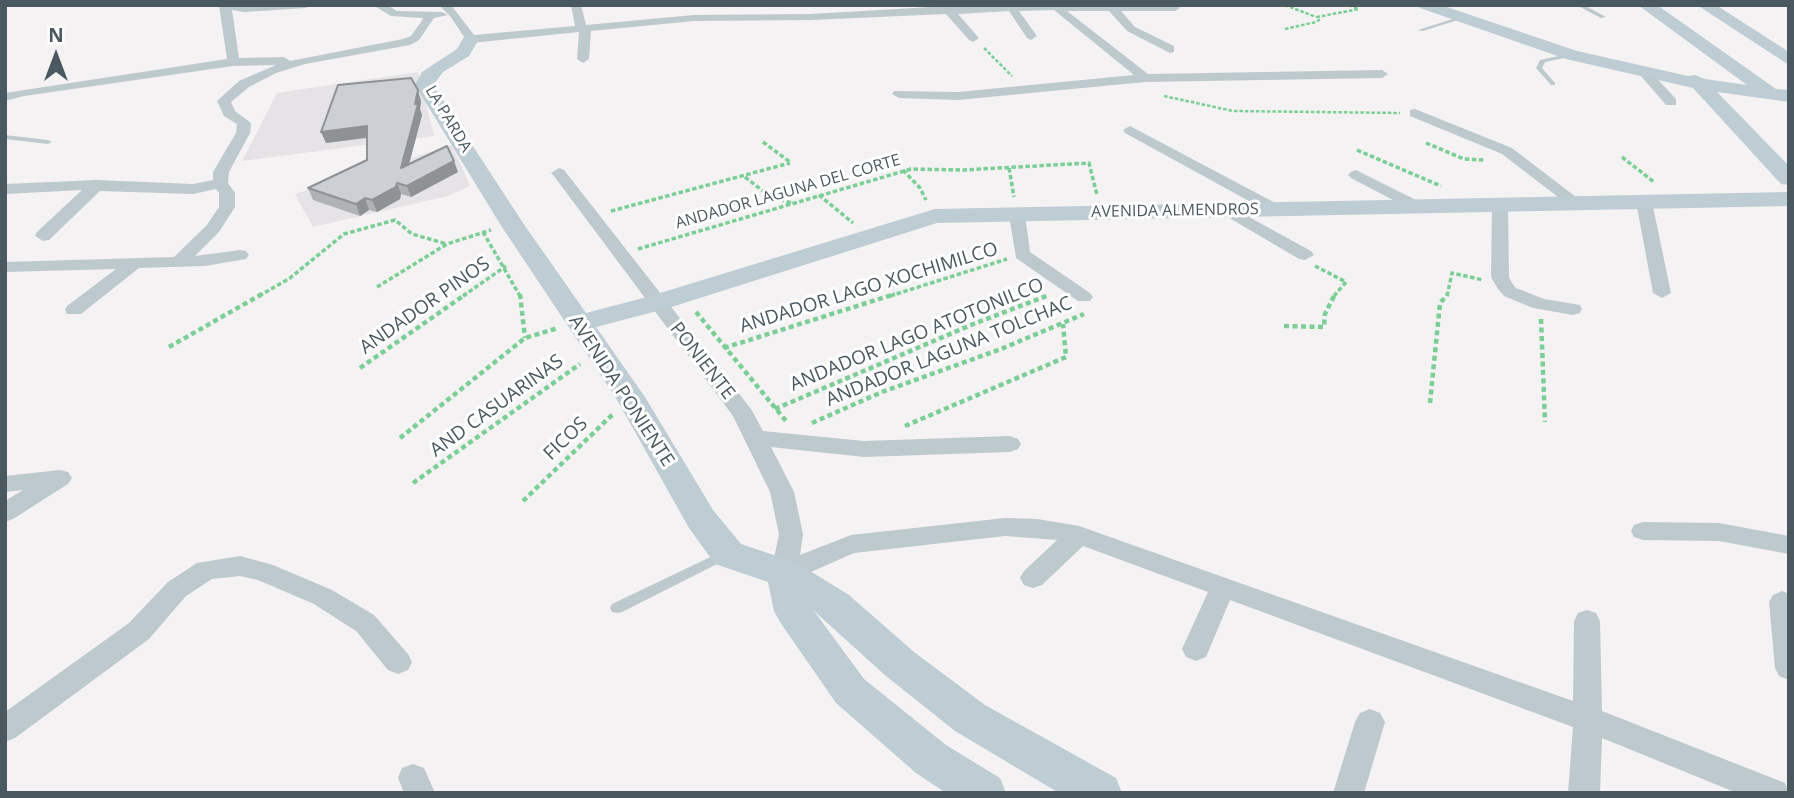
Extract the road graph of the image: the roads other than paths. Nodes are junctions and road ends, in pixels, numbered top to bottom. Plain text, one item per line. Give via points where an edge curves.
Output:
1 (306, 5) edge
2 (378, 5) edge
3 (444, 5) edge
4 (576, 5) edge
5 (1425, 5) edge
6 (1446, 5) edge
7 (1579, 5) edge
8 (1646, 5) edge
9 (1705, 5) edge
10 (225, 6) edge
11 (1056, 7) junction
12 (1012, 8) junction
13 (1112, 8) junction
14 (1155, 8) junction
15 (1175, 8) dead end
16 (629, 9) dead end
17 (948, 9) junction
18 (454, 14) junction
19 (429, 15) junction
20 (1603, 17) dead end
21 (1461, 18) junction
22 (1182, 21) dead end
23 (637, 24) junction
24 (583, 29) junction
25 (1420, 30) dead end
26 (1031, 36) dead end
27 (973, 38) road end
28 (471, 39) junction
29 (1170, 49) dead end
30 (1712, 51) junction
31 (1572, 55) junction
32 (583, 59) dead end
33 (303, 61) junction
34 (1789, 61) edge
35 (233, 62) junction
36 (1645, 73) junction
37 (1382, 74) dead end
38 (1145, 78) junction
39 (1694, 79) junction
40 (1553, 84) dead end
41 (1777, 91) edge
42 (899, 94) dead end
43 (5, 97) edge
44 (1671, 102) dead end
45 (1789, 106) edge
46 (1415, 113) road end
47 (1130, 130) dead end
48 (5, 137) edge
49 (48, 142) dead end
50 (559, 173) dead end
51 (1356, 175) dead end
52 (484, 176) joint
53 (1789, 179) edge
54 (220, 183) junction
55 (97, 185) junction
56 (5, 189) edge
57 (1789, 200) edge
58 (1644, 202) junction
59 (1577, 204) junction
60 (1493, 205) junction
61 (1418, 207) junction
62 (1275, 209) junction
63 (1227, 210) junction
64 (1017, 215) junction
65 (43, 236) dead end
66 (240, 255) dead end
67 (1305, 255) road end
68 (179, 262) junction
69 (135, 263) junction
70 (5, 267) edge
71 (1077, 292) road end
72 (1662, 293) dead end
73 (656, 303) junction
74 (1573, 309) dead end
75 (74, 310) dead end
76 (578, 323) junction
77 (757, 438) junction
78 (1010, 444) dead end
79 (5, 484) edge
80 (5, 513) edge
81 (1643, 531) dead end
82 (1079, 535) junction
83 (1789, 545) edge
84 (728, 554) junction
85 (784, 573) junction
86 (1033, 578) dead end
87 (1223, 587) junction
88 (1782, 602) dead end
89 (618, 608) dead end
90 (1587, 621) dead end
91 (1196, 649) dead end
92 (398, 662) dead end
93 (1789, 668) edge
94 (1588, 719) junction
95 (1370, 722) dead end
96 (5, 729) edge
97 (971, 790) edge
98 (1100, 793) edge
99 (1348, 793) edge
100 (1584, 793) edge
101 (1774, 793) edge

1 - 10 street
2 - 19 street via 395,14
3 - 18 street
4 - 24 street
5 - 21 street
6 - 39 street via 1581,50
7 - 20 lane
8 - 30 street
9 - 34 street
10 - 35 street
11 - 12 street
11 - 13 street
11 - 38 street
12 - 17 street
12 - 26 street
13 - 14 street
13 - 29 street via 1131,29
14 - 15 street
14 - 22 street
16 - 23 street
17 - 23 street
17 - 27 street
18 - 19 street
18 - 28 street
19 - 33 street via 421,30 406,42
21 - 25 lane
21 - 31 street
23 - 24 street
24 - 28 street
24 - 32 street
28 - 52 street, LA PARDA via 463,52 437,68 424,85
30 - 34 street
30 - 41 street
31 - 36 street
31 - 40 lane via 1542,61 1539,68
33 - 35 street
33 - 54 street via 244,84 224,101 229,113 244,123
35 - 43 street
36 - 39 street
36 - 44 street
37 - 38 street
38 - 42 street via 939,97
39 - 41 street
39 - 53 street
41 - 45 street
46 - 59 street via 1507,151
47 - 62 street
48 - 49 lane
50 - 73 street, PONIENTE
51 - 61 street
52 - 76 street, AVENIDA PONIENTE
54 - 55 street via 193,189
54 - 68 street via 227,193 227,207
55 - 56 street
55 - 65 street
57 - 58 street, AVENIDA ALMENDROS
58 - 59 street, AVENIDA ALMENDROS
58 - 72 street
59 - 60 street, AVENIDA ALMENDROS
60 - 61 street, AVENIDA ALMENDROS
60 - 74 street via 1500,277 1510,292 1540,304
61 - 62 street, AVENIDA ALMENDROS
62 - 63 street, AVENIDA ALMENDROS
63 - 64 street, AVENIDA ALMENDROS
63 - 67 street
64 - 71 street via 1022,254
64 - 73 street, AVENIDA ALMENDROS via 935,216
66 - 68 street
68 - 69 street
69 - 70 street
69 - 75 street
73 - 76 street, AVENIDA ALMENDROS
73 - 77 street, PONIENTE
76 - 84 street, AVENIDA PONIENTE via 630,397 701,519
77 - 78 street via 864,449
77 - 85 street, PONIENTE via 782,492 791,534
79 - 80 street via 60,478
81 - 83 street via 1718,532
82 - 85 street via 1005,527 851,544
82 - 86 street
82 - 87 street
84 - 85 street
84 - 89 lane
85 - 97 street via 793,611 850,691
85 - 98 street via 836,606 970,718
87 - 91 street
87 - 94 street
88 - 93 street
90 - 94 street
92 - 96 street via 365,623 323,597 240,566 205,570 177,589 139,631
94 - 100 street
94 - 101 street
95 - 99 street

